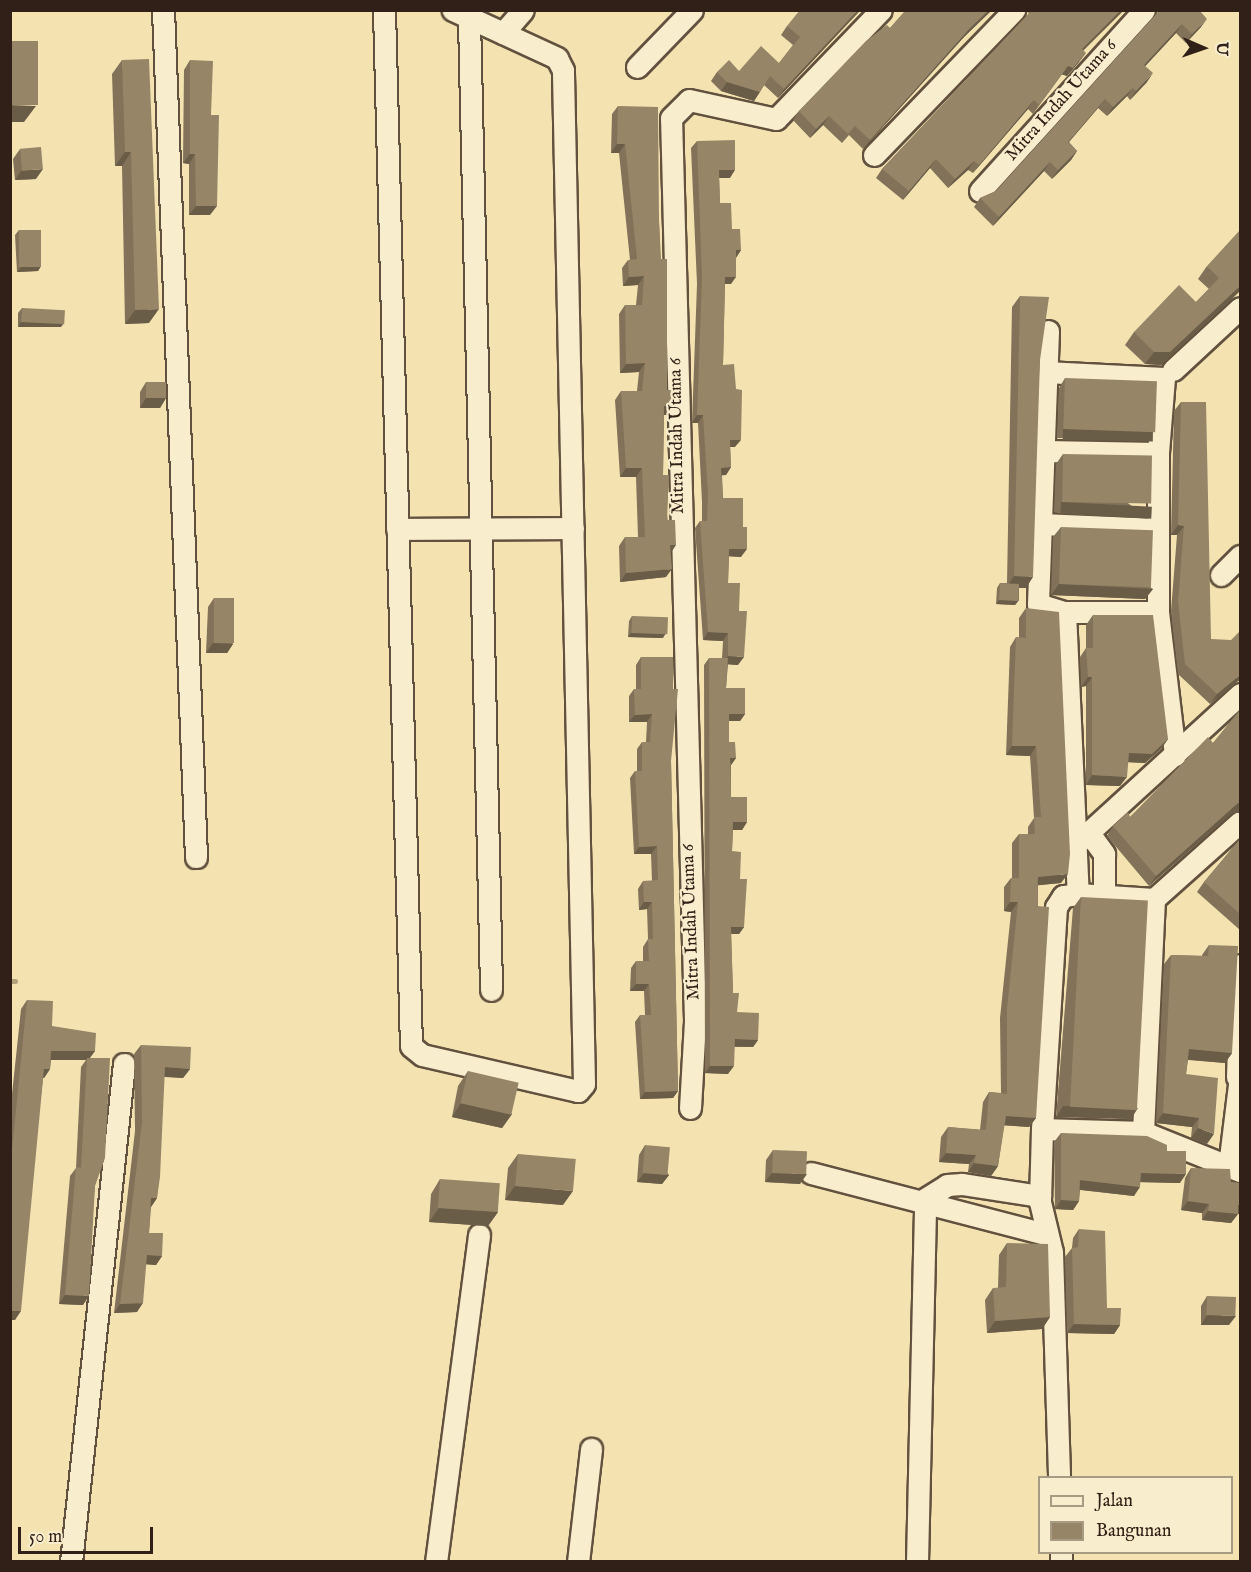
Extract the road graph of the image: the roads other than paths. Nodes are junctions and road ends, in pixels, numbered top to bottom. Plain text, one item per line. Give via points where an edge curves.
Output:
1 (163, 10) edge
2 (384, 10) edge
3 (523, 10) edge
4 (692, 10) edge
5 (881, 10) edge
6 (1014, 10) edge
7 (1144, 10) edge
8 (461, 14) edge
9 (503, 33) junction
10 (637, 67) dead end
11 (874, 155) dead end
12 (980, 191) dead end
13 (1240, 308) edge
14 (1048, 331) edge
15 (1173, 370) dead end
16 (1045, 372) junction
17 (1044, 451) junction
18 (1158, 453) junction
19 (1041, 524) junction
20 (573, 528) junction
21 (397, 529) junction
22 (1158, 529) junction
23 (481, 530) junction
24 (1240, 556) edge
25 (1221, 575) dead end
26 (1065, 612) junction
27 (1158, 612) junction
28 (1240, 694) edge
29 (1175, 755) junction
30 (1240, 822) edge
31 (1083, 838) junction
32 (196, 857) dead end
33 (1078, 894) junction
34 (1104, 896) junction
35 (1154, 898) junction
36 (1240, 965) edge
37 (1240, 971) edge
38 (1240, 987) edge
39 (491, 990) dead end
40 (124, 1064) dead end
41 (1239, 1077) edge
42 (690, 1108) dead end
43 (1042, 1129) junction
44 (1143, 1132) junction
45 (1235, 1169) edge
46 (811, 1173) dead end
47 (934, 1193) junction
48 (1040, 1196) junction
49 (1046, 1234) junction
50 (479, 1235) dead end
51 (591, 1449) dead end
52 (1059, 1476) edge
53 (71, 1562) edge
54 (436, 1562) edge
55 (578, 1562) edge
56 (917, 1562) edge

1 - 32 street
2 - 21 street
3 - 9 street
4 - 10 street
5 - 42 street, Mitra Indah Utama 6 via 776,119 689,100 671,118 694,1020
6 - 11 street
7 - 12 street, Mitra Indah Utama 6
8 - 9 street
8 - 23 street
9 - 20 street via 558,58 563,70
13 - 15 street
14 - 16 street
16 - 17 street
16 - 18 street via 1164,378
17 - 18 street
17 - 19 street
18 - 22 street
19 - 22 street
19 - 26 street via 1038,604
20 - 21 street via 584,1084 578,1091 422,1055 411,1046
20 - 23 street
21 - 23 street
22 - 27 street
23 - 39 street
24 - 25 street
26 - 27 street
26 - 31 street
27 - 29 street
28 - 29 street
29 - 31 street
30 - 35 street
31 - 33 street
31 - 34 street via 1104,854
33 - 34 street
33 - 43 street via 1063,896 1056,907
34 - 35 street
35 - 44 street
36 - 37 street
38 - 41 street
40 - 53 street
41 - 45 street
43 - 44 street
43 - 48 street
44 - 45 street
46 - 47 street
47 - 48 street
47 - 49 street
47 - 56 street
48 - 49 street
49 - 52 street via 1052,1252
50 - 54 street
51 - 55 street

